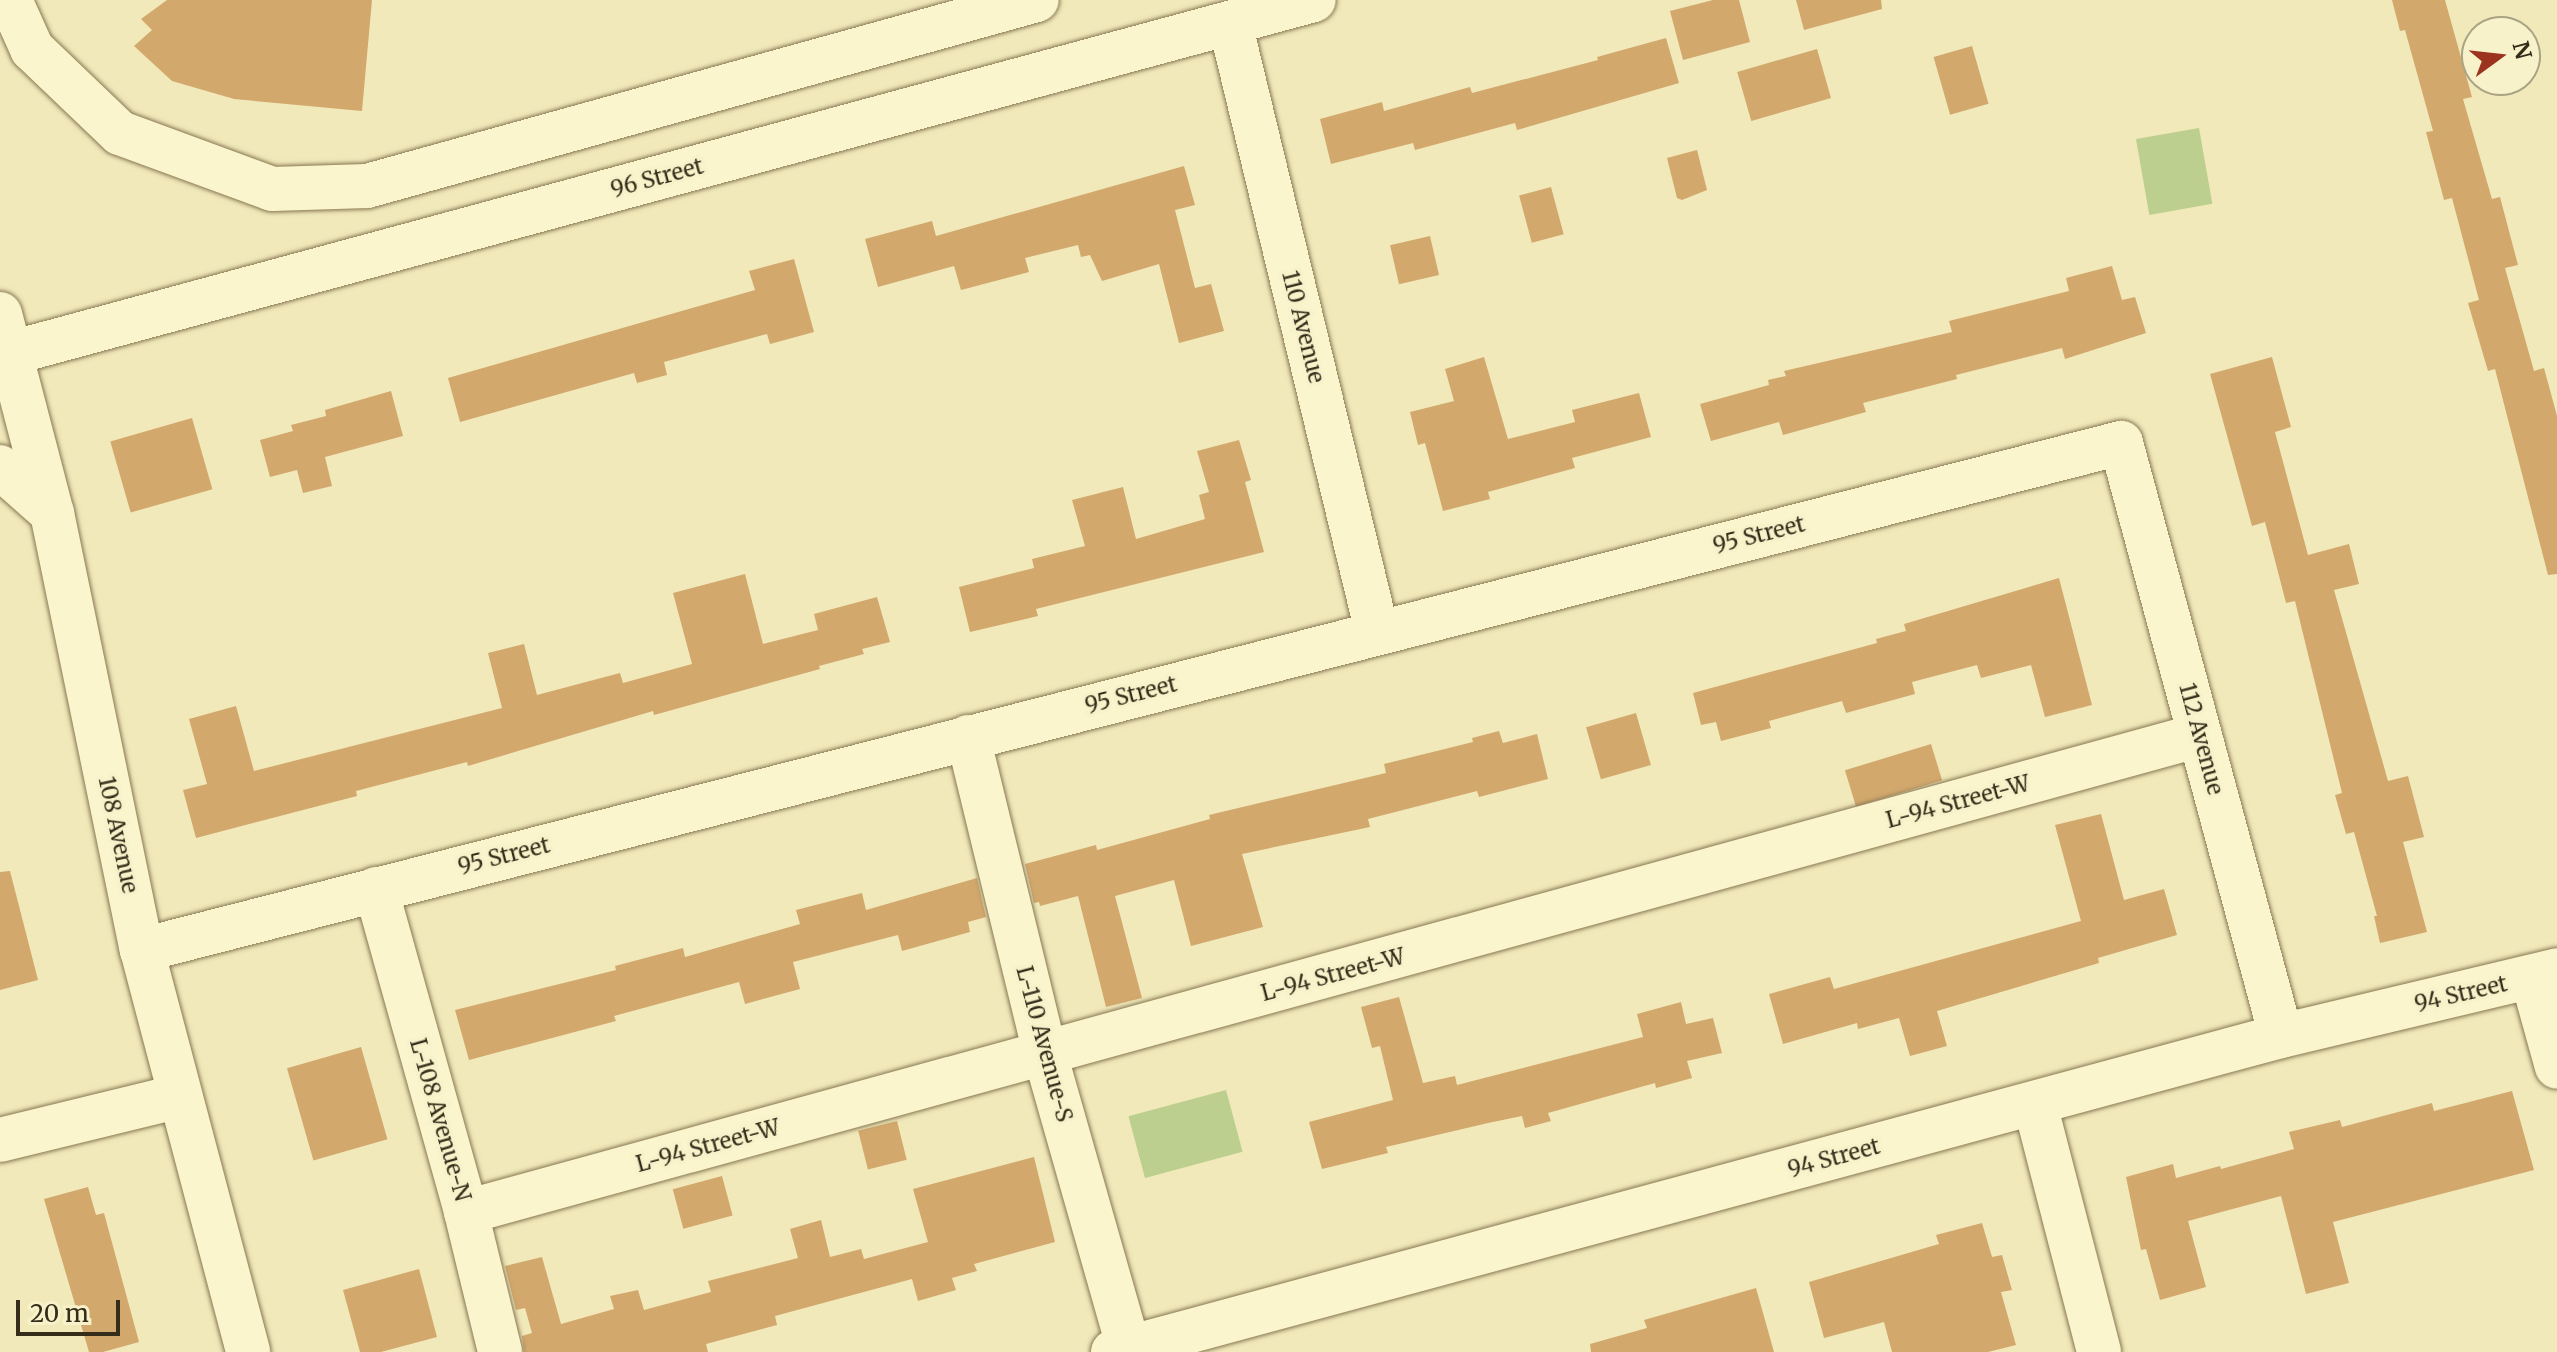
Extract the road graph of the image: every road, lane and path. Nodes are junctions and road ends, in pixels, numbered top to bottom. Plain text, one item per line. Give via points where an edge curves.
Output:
1 (10, 0) edge
2 (1037, 0) edge
3 (1314, 0) edge
4 (1230, 23) junction
5 (3, 341) edge
6 (2121, 443) joint
7 (0, 467) edge
8 (52, 513) junction
9 (1377, 632) junction
10 (2200, 735) junction
11 (968, 737) junction
12 (376, 889) junction
13 (142, 950) junction
14 (2545, 973) edge
15 (2281, 1036) junction
16 (1045, 1054) junction
17 (2557, 1067) edge
18 (180, 1096) junction
19 (2035, 1104) junction
20 (0, 1140) edge
21 (466, 1212) junction
22 (1121, 1350) edge
23 (248, 1352) edge
24 (500, 1352) edge
25 (2099, 1352) edge

1 - 2 street via 32,49 120,133 272,189 367,186
3 - 4 street, 96 Street
4 - 5 street, 96 Street
4 - 9 street, 110 Avenue
5 - 8 street, 108 Avenue
6 - 9 street, 95 Street
6 - 10 street, 112 Avenue
7 - 8 street
8 - 13 street, 108 Avenue
9 - 11 street, 95 Street
10 - 15 street, 112 Avenue
10 - 16 street, L-94 Street-W
11 - 12 street, 95 Street
11 - 16 street, L-110 Avenue-S
12 - 13 street, 95 Street
12 - 21 street, L-108 Avenue-N
13 - 18 street, 108 Avenue
14 - 15 street, 94 Street
14 - 17 street
15 - 19 street, 94 Street
16 - 21 street, L-94 Street-W
16 - 22 street, L-110 Avenue-S
18 - 20 street
18 - 23 street, 108 Avenue
19 - 22 street, 94 Street
19 - 25 street
21 - 24 street, L-108 Avenue-N

